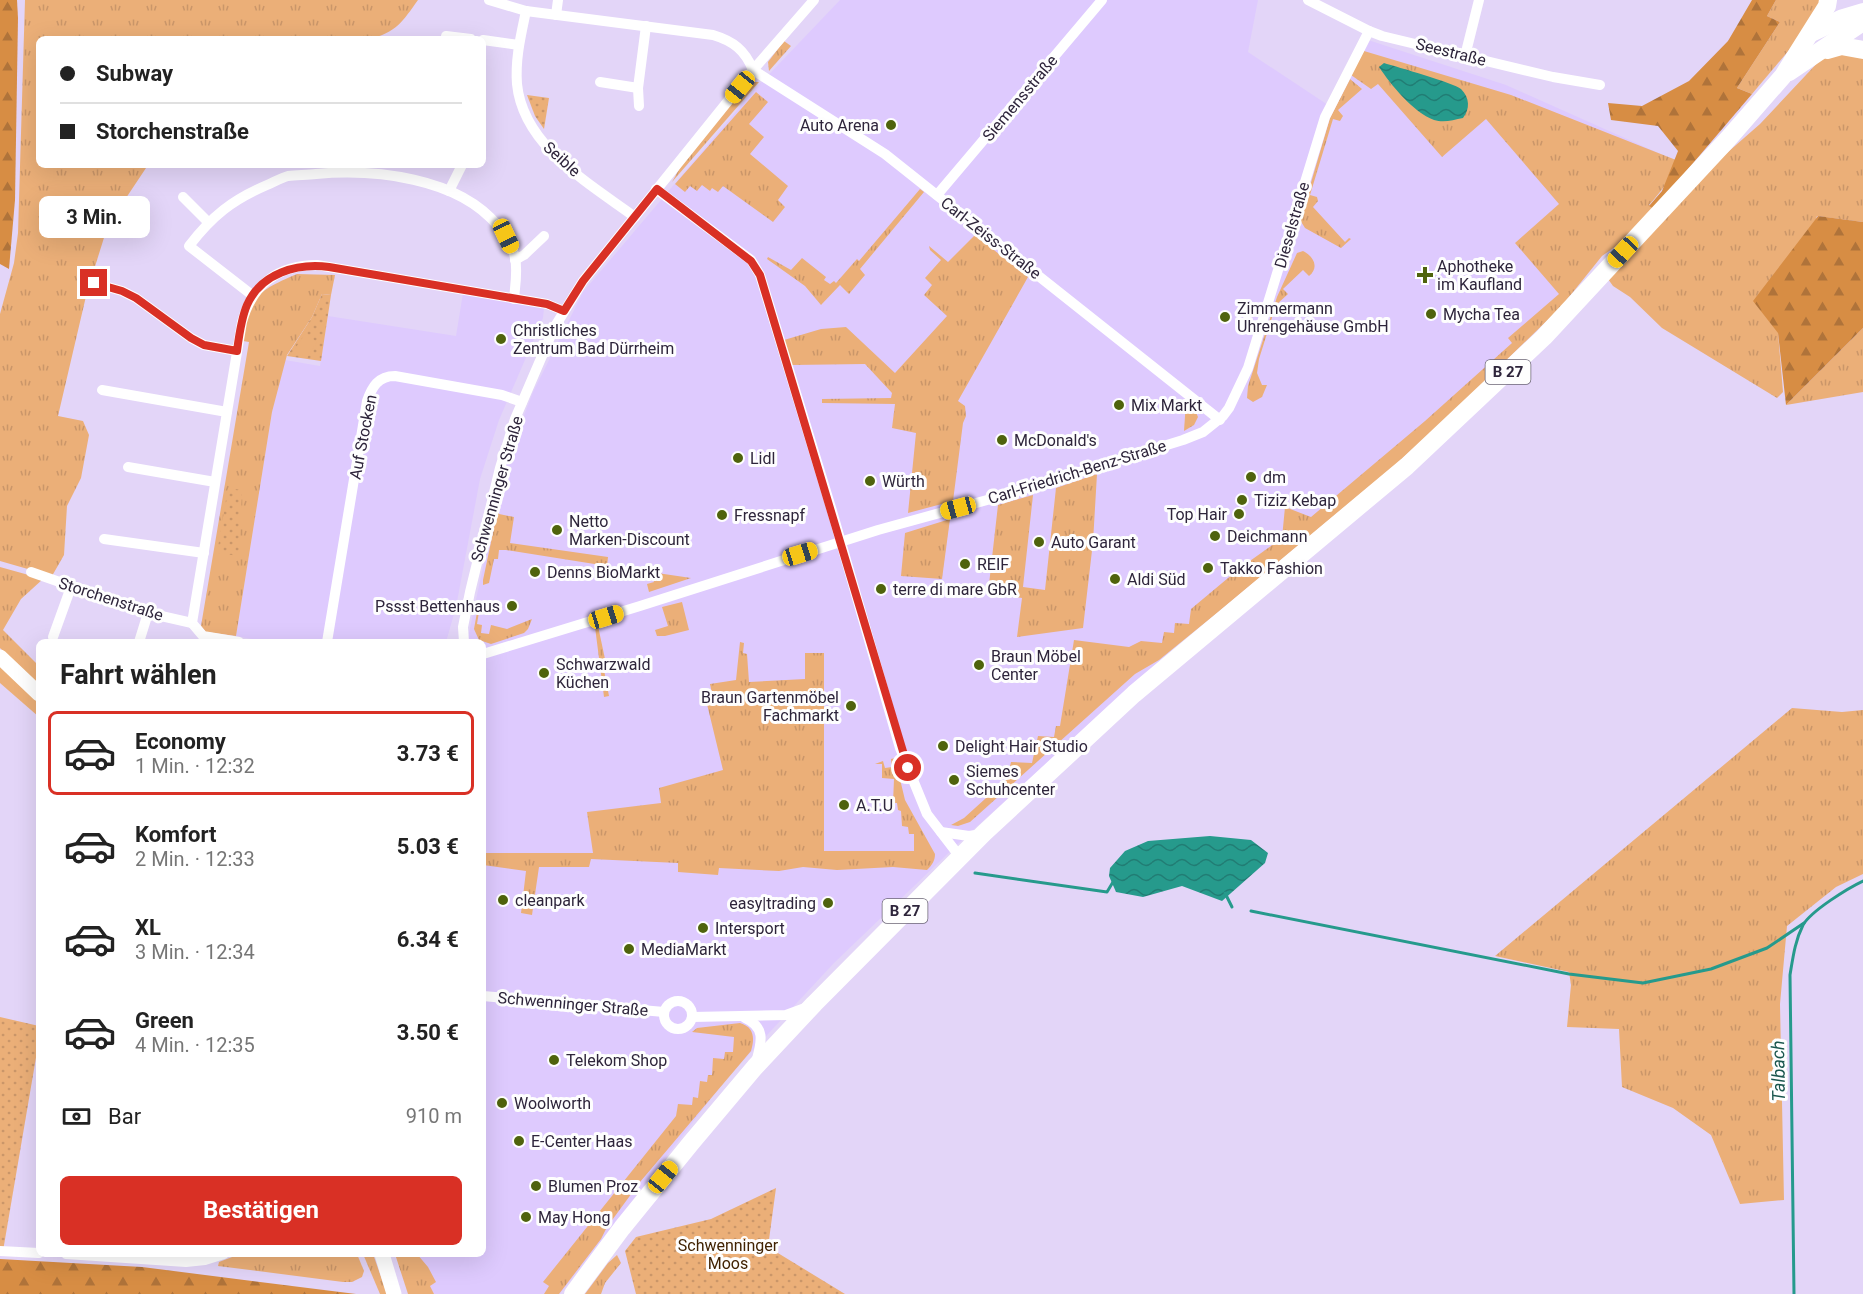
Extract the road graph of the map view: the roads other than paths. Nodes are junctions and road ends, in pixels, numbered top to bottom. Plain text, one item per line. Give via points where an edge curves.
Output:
1 (489, 0) edge
2 (558, 0) edge
3 (814, 0) edge
4 (1102, 0) edge
5 (1308, 0) edge
6 (1479, 0) edge
7 (1828, 0) edge
8 (525, 11) junction
9 (556, 15) junction
10 (1860, 16) edge
11 (646, 26) junction
12 (1369, 31) junction
13 (1811, 33) junction
14 (486, 40) edge
15 (519, 45) junction
16 (1863, 50) edge
17 (1813, 55) junction
18 (1465, 56) junction
19 (753, 70) junction
20 (1783, 76) junction
21 (600, 82) dead end
22 (1600, 85) dead end
23 (638, 88) junction
24 (639, 106) dead end
25 (286, 168) edge
26 (460, 168) edge
27 (388, 170) edge
28 (288, 177) junction
29 (657, 189) junction
30 (449, 190) junction
31 (937, 195) junction
32 (183, 197) dead end
33 (636, 217) junction
34 (208, 222) junction
35 (544, 236) dead end
36 (515, 260) junction
37 (94, 283) dead end
38 (252, 295) junction
39 (514, 299) junction
40 (564, 311) junction
41 (237, 351) junction
42 (102, 390) dead end
43 (522, 402) junction
44 (227, 412) junction
45 (1220, 420) junction
46 (128, 467) dead end
47 (215, 482) junction
48 (104, 539) dead end
49 (839, 542) junction
50 (204, 554) junction
51 (31, 572) dead end
52 (71, 587) junction
53 (148, 613) junction
54 (192, 623) junction
55 (53, 637) dead end
56 (140, 639) edge
57 (220, 639) edge
58 (327, 639) edge
59 (464, 639) edge
60 (486, 653) edge
61 (0, 657) edge
62 (36, 691) edge
63 (941, 832) junction
64 (984, 833) junction
65 (960, 857) junction
66 (486, 996) edge
67 (814, 1004) junction
68 (664, 1012) junction
69 (742, 1016) junction
70 (692, 1017) junction
71 (754, 1067) junction
72 (0, 1251) edge
73 (36, 1253) edge
74 (111, 1257) edge
75 (214, 1257) edge
76 (383, 1257) edge
77 (394, 1294) edge
78 (573, 1294) edge

1 - 8 street
2 - 9 street
3 - 19 street, Schwenninger Straße
4 - 31 street, Siemensstraße
5 - 12 street, Seestraße
6 - 18 street
7 - 13 main road, B 27
8 - 9 street
8 - 15 street, Seible
9 - 11 street
10 - 13 main road, B 27 via 1844,18
10 - 17 main road, B 27
11 - 19 street via 724,38 744,52
11 - 23 street
12 - 18 street, Seestraße
12 - 45 street, Dieselstraße via 1328,110 1248,368
13 - 20 main road, B 27
14 - 15 street
15 - 33 street, Seible via 519,92 543,144
16 - 17 main road via 1840,46
17 - 20 main road, B 27
18 - 22 street, Seestraße
19 - 29 street, Schwenninger Straße
19 - 31 street, Carl-Zeiss-Straße via 885,154
20 - 64 main road, B 27 via 1544,337 1483,396 1399,473 1134,694
21 - 23 street
23 - 24 street
25 - 28 street
26 - 30 street
27 - 28 street
27 - 30 street
28 - 34 street via 225,207
29 - 33 street, Schwenninger Straße
29 - 49 street via 751,261 760,275
30 - 36 street via 490,218 506,236
31 - 45 street, Carl-Zeiss-Straße
32 - 34 street
33 - 40 street, Schwenninger Straße via 583,281
34 - 38 street via 189,246
35 - 36 street
36 - 39 street
37 - 41 street via 136,298 204,345
38 - 39 street via 273,277 305,265
38 - 41 street
39 - 40 street
40 - 43 street, Schwenninger Straße
41 - 44 street
42 - 44 street
43 - 58 street, Auf Stocken via 395,376 375,384 367,401
43 - 59 street, Schwenninger Straße via 485,523
44 - 47 street
45 - 49 street, Carl-Friedrich-Benz-Straße via 1183,440
46 - 47 street
47 - 50 street
48 - 50 street
49 - 60 street, Carl-Friedrich-Benz-Straße
49 - 63 street via 900,748 927,814
50 - 54 street
51 - 52 street, Storchenstraße
52 - 53 street, Storchenstraße
52 - 55 street
53 - 54 street, Storchenstraße
53 - 56 street
54 - 57 street, Storchenstraße via 202,636
61 - 62 street
63 - 64 street via 969,836
63 - 65 street
64 - 65 main road, B 27
65 - 67 main road, B 27
66 - 68 street, Schwenninger Straße
67 - 69 street, Schwenninger Straße via 790,1015
67 - 71 main road, B 27
68 - 70 street, Schwenninger Straße via 668,1004 681,1001 689,1005
68 - 70 street, Schwenninger Straße via 668,1025 677,1029 688,1025
69 - 70 street, Schwenninger Straße
69 - 71 street via 759,1030 761,1039
71 - 78 main road, B 27
72 - 73 street
74 - 75 street via 186,1262
76 - 77 street

